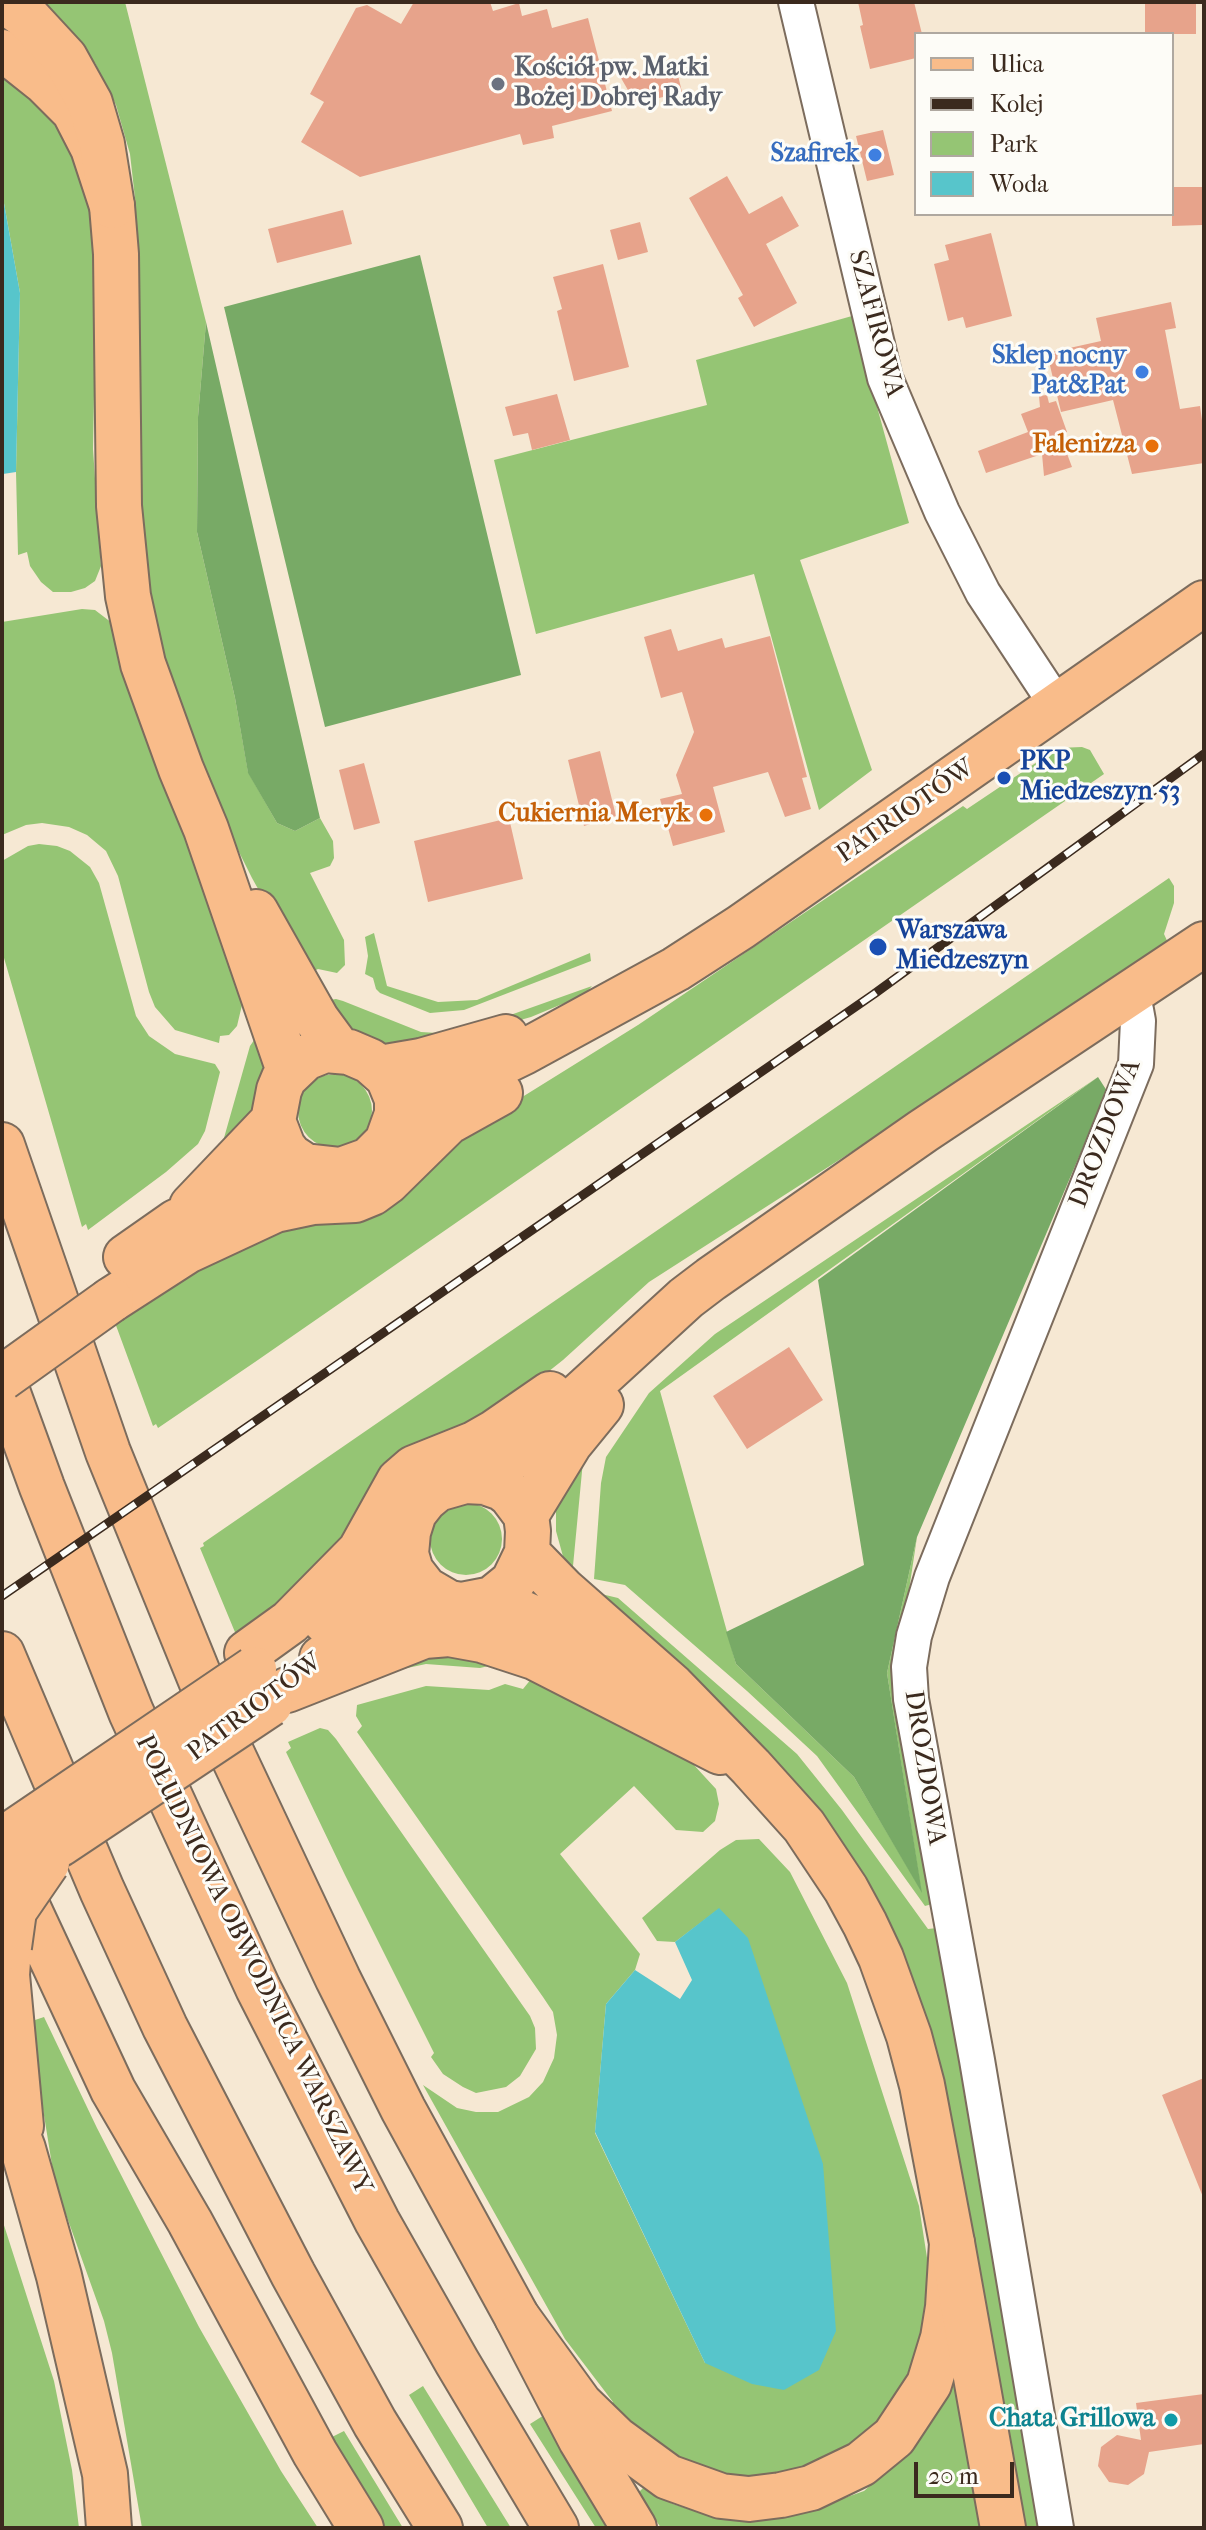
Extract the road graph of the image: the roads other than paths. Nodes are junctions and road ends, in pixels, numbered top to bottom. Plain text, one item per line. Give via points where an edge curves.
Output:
1 (6, 2) edge
2 (796, 2) edge
3 (2, 52) edge
4 (112, 206) junction
5 (1204, 603) edge
6 (1058, 707) junction
7 (206, 829) junction
8 (1204, 944) edge
9 (1127, 996) junction
10 (599, 1009) junction
11 (339, 1050) junction
12 (380, 1068) junction
13 (289, 1071) junction
14 (397, 1114) junction
15 (273, 1121) junction
16 (2, 1145) edge
17 (305, 1166) junction
18 (176, 1222) junction
19 (107, 1287) junction
20 (686, 1298) junction
21 (2, 1343) edge
22 (2, 1377) edge
23 (485, 1482) junction
24 (527, 1534) junction
25 (406, 1554) junction
26 (434, 1596) junction
27 (492, 1599) junction
28 (2, 1654) edge
29 (265, 1679) junction
30 (708, 1746) junction
31 (751, 1767) junction
32 (2, 1807) edge
33 (2, 1840) edge
34 (60, 1844) junction
35 (2, 1851) edge
36 (2, 1885) edge
37 (2, 2093) edge
38 (12, 2162) edge
39 (952, 2243) junction
40 (517, 2317) junction
41 (109, 2528) edge
42 (361, 2528) edge
43 (440, 2528) edge
44 (556, 2528) edge
45 (634, 2528) edge
46 (1003, 2528) edge
47 (1056, 2528) edge

1 - 4 main road via 65,58 90,103
2 - 6 street, SZAFIROWA via 885,378 983,593
3 - 4 main road via 45,82 74,111
4 - 7 main road via 119,506 128,596 143,664
5 - 6 main road, PATRIOTÓW
6 - 10 main road, PATRIOTÓW via 741,927
7 - 11 main road
7 - 13 main road
8 - 9 main road
9 - 20 main road
9 - 47 street, DROZDOWA via 1138,1021 1136,1064 932,1577 909,1667
10 - 12 main road, PATRIOTÓW
10 - 14 main road, PATRIOTÓW
10 - 19 main road via 524,1078 448,1122 372,1193 275,1210
11 - 12 main road
11 - 13 main road via 316,1053
12 - 14 main road via 394,1088
13 - 15 main road
14 - 17 main road via 391,1135 369,1160 341,1170
15 - 17 main road via 283,1147
15 - 18 main road
16 - 40 main road via 108,1452 224,1737 403,2109
17 - 18 main road
18 - 19 main road
19 - 21 main road
19 - 22 main road, bridge
20 - 23 main road
20 - 24 main road via 570,1443
20 - 29 main road via 495,1432 414,1468 399,1481 360,1551 290,1622
22 - 44 main road, POŁUDNIOWA OBWODNICA WARSZAWY via 131,1712 264,2000 377,2221
23 - 24 main road via 511,1495
23 - 25 main road via 451,1483 425,1499 414,1513
24 - 27 main road via 522,1569
24 - 31 main road via 563,1590 672,1686
25 - 26 main road via 418,1582
25 - 29 main road, PATRIOTÓW via 311,1632
26 - 27 main road via 461,1605
26 - 29 main road, PATRIOTÓW via 406,1603 324,1656
27 - 30 main road via 540,1621 599,1659
28 - 43 main road via 130,1951 230,2156 338,2356
29 - 30 main road via 449,1634 534,1657
29 - 32 main road
29 - 33 main road, PATRIOTÓW, bridge
29 - 34 main road, PATRIOTÓW, bridge
30 - 31 main road
31 - 39 main road via 818,1846 881,1958 922,2085
34 - 36 main road, PATRIOTÓW, bridge via 21,1865
34 - 38 main road, bridge via 14,1911 7,1975
35 - 42 main road via 113,2090
37 - 38 main road
38 - 41 main road via 59,2276 105,2474
39 - 40 main road via 943,2338 917,2406 894,2437 861,2464 811,2488 781,2495 721,2496 668,2477 643,2461 580,2404
39 - 46 main road
40 - 45 main road

